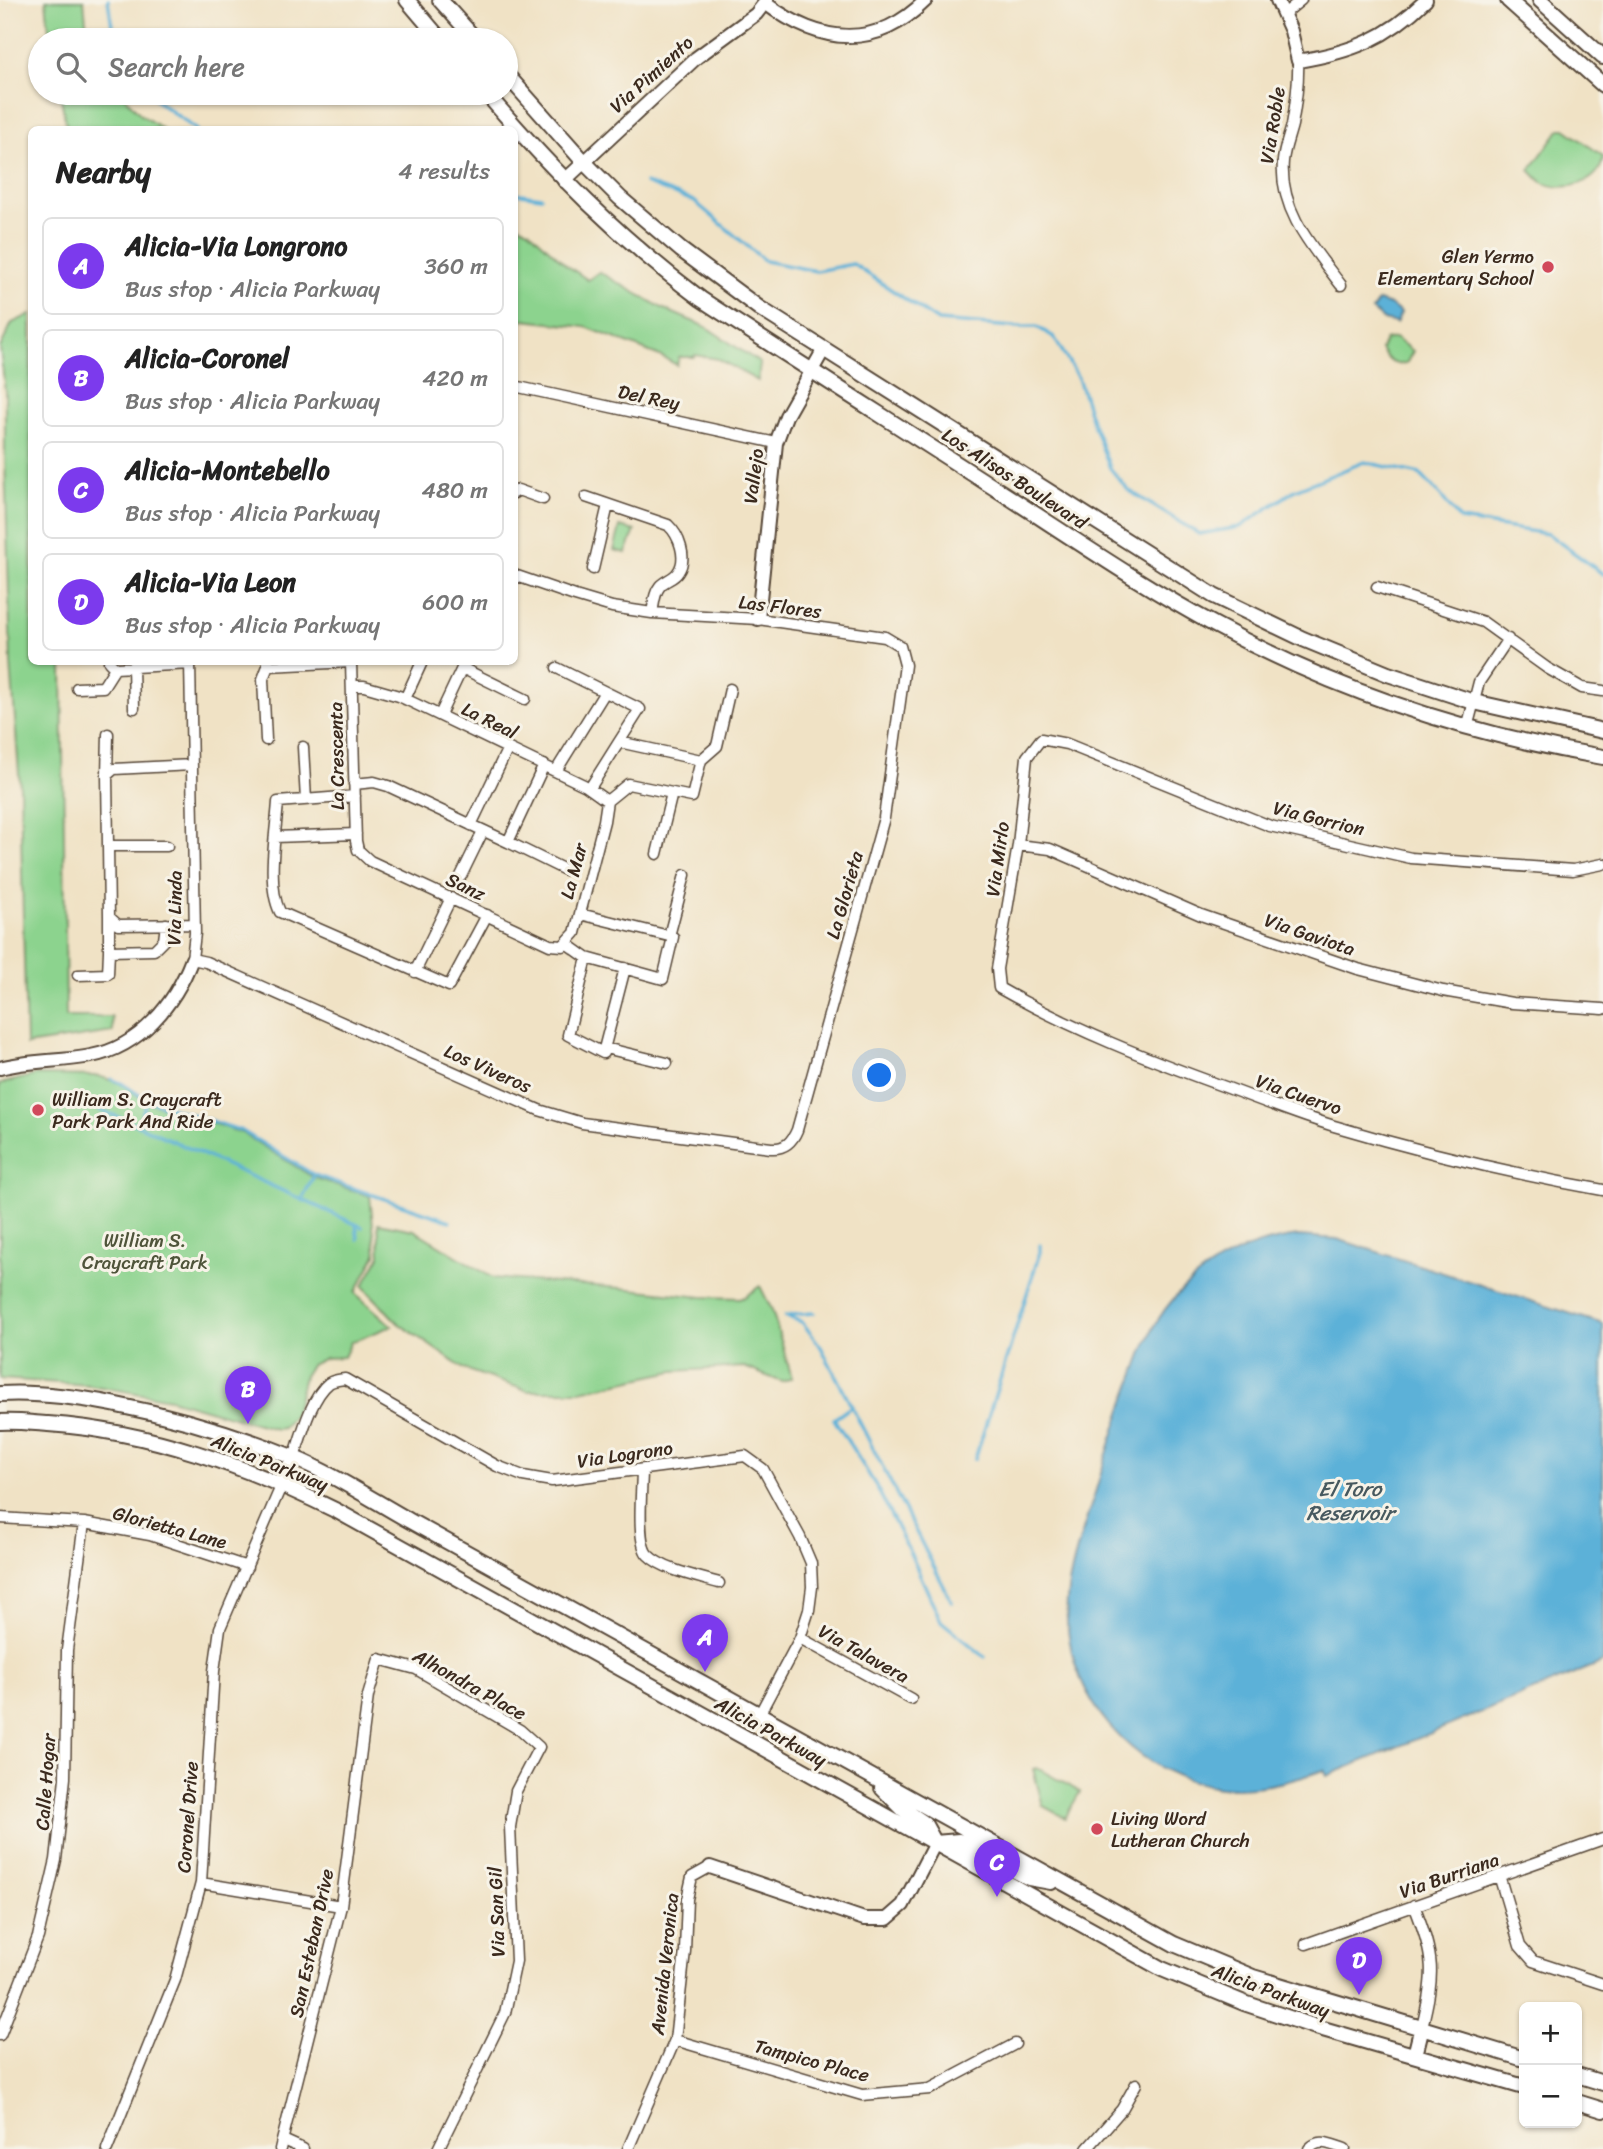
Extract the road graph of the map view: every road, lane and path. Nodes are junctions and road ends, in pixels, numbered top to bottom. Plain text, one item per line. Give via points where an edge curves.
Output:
1 (407, 0) edge
2 (440, 0) edge
3 (926, 0) edge
4 (1277, 0) edge
5 (1301, 0) edge
6 (1426, 0) edge
7 (1508, 0) edge
8 (1539, 0) edge
9 (766, 1) edge
10 (1284, 14) junction
11 (432, 28) edge
12 (465, 28) edge
13 (1603, 57) edge
14 (1298, 61) junction
15 (1603, 85) edge
16 (518, 88) edge
17 (497, 105) edge
18 (515, 126) edge
19 (518, 129) edge
20 (583, 162) junction
21 (564, 181) junction
22 (1341, 285) dead end
23 (824, 349) junction
24 (811, 370) junction
25 (518, 387) edge
26 (776, 443) junction
27 (518, 490) edge
28 (586, 497) dead end
29 (543, 499) dead end
30 (608, 505) junction
31 (593, 569) dead end
32 (518, 576) edge
33 (1377, 587) dead end
34 (652, 613) junction
35 (758, 619) junction
36 (1507, 639) junction
37 (900, 646) joint
38 (112, 665) edge
39 (152, 665) edge
40 (191, 665) edge
41 (268, 665) edge
42 (351, 665) edge
43 (421, 665) edge
44 (464, 665) edge
45 (133, 666) junction
46 (557, 668) dead end
47 (352, 687) junction
48 (78, 688) dead end
49 (730, 689) dead end
50 (1603, 691) edge
51 (605, 692) junction
52 (405, 699) junction
53 (525, 699) dead end
54 (1474, 702) junction
55 (134, 708) dead end
56 (440, 715) junction
57 (1467, 728) junction
58 (1603, 731) edge
59 (108, 734) dead end
60 (1041, 739) joint
61 (266, 740) dead end
62 (619, 742) junction
63 (303, 747) dead end
64 (508, 748) junction
65 (1603, 757) edge
66 (701, 760) junction
67 (192, 765) junction
68 (544, 765) junction
69 (556, 771) junction
70 (107, 775) junction
71 (354, 784) junction
72 (590, 789) junction
73 (672, 793) junction
74 (355, 796) junction
75 (306, 800) junction
76 (607, 801) junction
77 (471, 825) junction
78 (483, 831) junction
79 (356, 834) junction
80 (275, 837) junction
81 (508, 842) junction
82 (1018, 845) junction
83 (108, 846) junction
84 (167, 846) dead end
85 (358, 850) joint
86 (657, 854) dead end
87 (1603, 864) edge
88 (565, 870) dead end
89 (685, 875) dead end
90 (461, 876) dead end
91 (451, 898) junction
92 (580, 914) junction
93 (486, 915) junction
94 (109, 918) junction
95 (195, 923) junction
96 (166, 924) junction
97 (669, 936) junction
98 (564, 944) junction
99 (109, 951) junction
100 (587, 958) junction
101 (192, 959) junction
102 (625, 968) junction
103 (415, 972) junction
104 (78, 975) dead end
105 (999, 988) joint
106 (1603, 1009) edge
107 (605, 1048) junction
108 (667, 1063) dead end
109 (0, 1068) edge
110 (787, 1145) joint
111 (1603, 1190) edge
112 (0, 1394) edge
113 (0, 1422) edge
114 (294, 1458) junction
115 (642, 1470) junction
116 (282, 1484) junction
117 (0, 1518) edge
118 (84, 1523) junction
119 (247, 1567) junction
120 (719, 1583) dead end
121 (800, 1638) junction
122 (379, 1659) joint
123 (911, 1699) dead end
124 (759, 1715) junction
125 (539, 1747) joint
126 (871, 1777) junction
127 (1603, 1839) edge
128 (935, 1843) junction
129 (710, 1867) joint
130 (1499, 1875) junction
131 (201, 1883) junction
132 (1061, 1883) junction
133 (1414, 1905) junction
134 (341, 1906) junction
135 (1306, 1944) dead end
136 (1603, 1984) edge
137 (1422, 2027) junction
138 (0, 2035) edge
139 (676, 2040) junction
140 (1015, 2044) dead end
141 (1415, 2055) junction
142 (1519, 2057) edge
143 (1582, 2077) edge
144 (1603, 2083) edge
145 (1136, 2084) dead end
146 (1519, 2086) edge
147 (1582, 2104) edge
148 (1603, 2110) edge
149 (282, 2145) edge
150 (107, 2149) edge
151 (303, 2149) edge
152 (438, 2149) edge
153 (628, 2149) edge
154 (1087, 2149) edge
155 (1309, 2149) edge
156 (1345, 2149) edge

1 - 11 main road
2 - 12 main road
3 - 9 street via 889,28 839,37 806,28
4 - 10 street, Via Roble
5 - 10 street
6 - 14 street via 1409,17 1356,48
7 - 15 main road
8 - 13 main road
9 - 20 street, Via Pimiento
10 - 14 street, Via Roble
14 - 22 street, Via Roble via 1296,102 1283,161 1288,205 1308,242
16 - 20 main road, Los Alisos Boulevard
17 - 18 main road, Los Alisos Boulevard
19 - 21 main road, Los Alisos Boulevard
20 - 21 street, Via Pimiento
20 - 23 main road, Los Alisos Boulevard via 681,250
21 - 24 main road, Los Alisos Boulevard via 701,299
23 - 24 street, Vallejo
23 - 54 main road, Los Alisos Boulevard via 1214,596 1361,664
24 - 26 street, Vallejo
24 - 57 main road, Los Alisos Boulevard via 1214,624 1329,680
25 - 26 street, Del Rey
26 - 35 street, Vallejo
27 - 29 street
28 - 30 street
30 - 31 street
30 - 34 street via 668,525 678,535 681,564 660,586
32 - 34 street, Las Flores via 612,607
33 - 36 street via 1482,622
34 - 35 street, Las Flores
35 - 37 street, Las Flores via 885,637
36 - 50 street via 1582,688
36 - 54 street via 1479,682
37 - 110 street, La Glorieta via 905,665 884,818 797,1130
38 - 45 street
38 - 48 street via 103,687
39 - 45 street
40 - 67 street, Via Linda
41 - 61 street via 263,680
42 - 47 street, La Crescenta
43 - 52 street
44 - 53 street
44 - 56 street
45 - 55 street
46 - 51 street
47 - 52 street, La Real via 378,689
47 - 71 street, La Crescenta
49 - 66 street via 717,746
51 - 62 street via 640,709
51 - 69 street
52 - 56 street, La Real
54 - 57 street
54 - 58 main road, Los Alisos Boulevard
56 - 64 street, La Real
57 - 65 main road, Los Alisos Boulevard
59 - 70 street
60 - 82 street, Via Mirlo via 1027,757
60 - 87 street, Via Gorrion via 1067,744 1270,825 1411,858 1573,870
62 - 66 street
62 - 72 street
63 - 75 street
64 - 68 street, La Real
64 - 77 street
66 - 73 street via 692,797
67 - 70 street via 114,769
67 - 95 street, Via Linda
68 - 69 street, La Real
68 - 81 street
69 - 72 street, La Real
70 - 83 street
71 - 74 street, La Crescenta
71 - 77 street via 388,786
72 - 76 street, La Real
73 - 76 street via 628,784
73 - 86 street
74 - 75 street
74 - 79 street, La Crescenta
75 - 80 street via 278,802
76 - 92 street, La Mar
77 - 78 street
78 - 81 street
78 - 90 street
79 - 80 street
79 - 85 street, La Crescenta
80 - 103 street via 274,900 280,912
81 - 88 street
82 - 105 street, Via Mirlo
82 - 106 street, Via Gaviota via 1050,849 1201,915 1358,969 1512,1003
83 - 84 street
83 - 94 street
85 - 91 street, Sanz via 370,861
89 - 97 street
91 - 93 street, Sanz
91 - 103 street
92 - 97 street
92 - 98 street, La Mar via 575,933
93 - 98 street, Sanz via 550,945
93 - 103 street via 449,986
94 - 96 street via 118,925
94 - 99 street
95 - 96 street
95 - 101 street, Via Linda
96 - 99 street via 164,940 154,950
97 - 102 street via 673,937 663,979
98 - 100 street, Sanz
99 - 104 street via 108,974
100 - 102 street
100 - 107 street via 568,1035 603,1054
101 - 109 street, Via Linda via 173,999 130,1040 91,1056
101 - 110 street, Los Viveros via 539,1110 582,1123 771,1148
102 - 107 street
105 - 111 street, Via Cuervo via 1118,1045 1332,1125
107 - 108 street
112 - 114 main road, Alicia Parkway via 81,1398 151,1412 220,1430
113 - 116 main road, Alicia Parkway via 78,1426 145,1438
114 - 115 street, Via Logrono via 321,1391 331,1381 345,1379 497,1466 523,1476 552,1481
114 - 116 main road
114 - 124 main road, Alicia Parkway
115 - 120 street via 642,1544 648,1555
115 - 121 street, Via Logrono via 745,1456 764,1469 811,1563 809,1611
116 - 119 street, Coronel Drive
116 - 128 main road, Alicia Parkway
117 - 118 street, Glorietta Lane
118 - 119 street, Glorietta Lane via 150,1535
118 - 138 street, Calle Hogar via 68,1650 65,1778 56,1860 38,1937
119 - 131 street, Coronel Drive via 220,1628
121 - 123 street, Via Talavera
121 - 124 street, Via Logrono
122 - 125 street, Alhondra Place via 416,1669 520,1730
122 - 134 street, San Esteban Drive via 368,1696
124 - 126 main road, Alicia Parkway
125 - 152 street, Via San Gil via 516,1791 510,1827 516,1961 505,2013
126 - 128 main road via 903,1809 925,1823
126 - 132 main road, Alicia Parkway
127 - 130 street, Via Burriana
128 - 129 street via 903,1905 887,1919 864,1919
128 - 132 main road via 959,1841 1029,1878
128 - 141 main road, Alicia Parkway via 1162,1969 1244,2003
129 - 139 street, Avenida Veronica via 692,1877 687,1899
130 - 133 street, Via Burriana
130 - 136 street via 1520,1946 1533,1961
131 - 134 street
131 - 150 street, Coronel Drive via 175,1980
132 - 137 main road, Alicia Parkway via 1174,1944 1253,1977
133 - 135 street, Via Burriana
133 - 137 street via 1431,1962 1432,1987
134 - 149 street, San Esteban Drive
137 - 141 main road
137 - 142 main road, Alicia Parkway
139 - 140 street, Tampico Place via 862,2095 930,2089
139 - 153 street, Avenida Veronica
141 - 146 main road, Alicia Parkway
143 - 144 main road
145 - 154 street via 1122,2109
147 - 148 main road
149 - 151 street
155 - 156 street via 1322,2142

